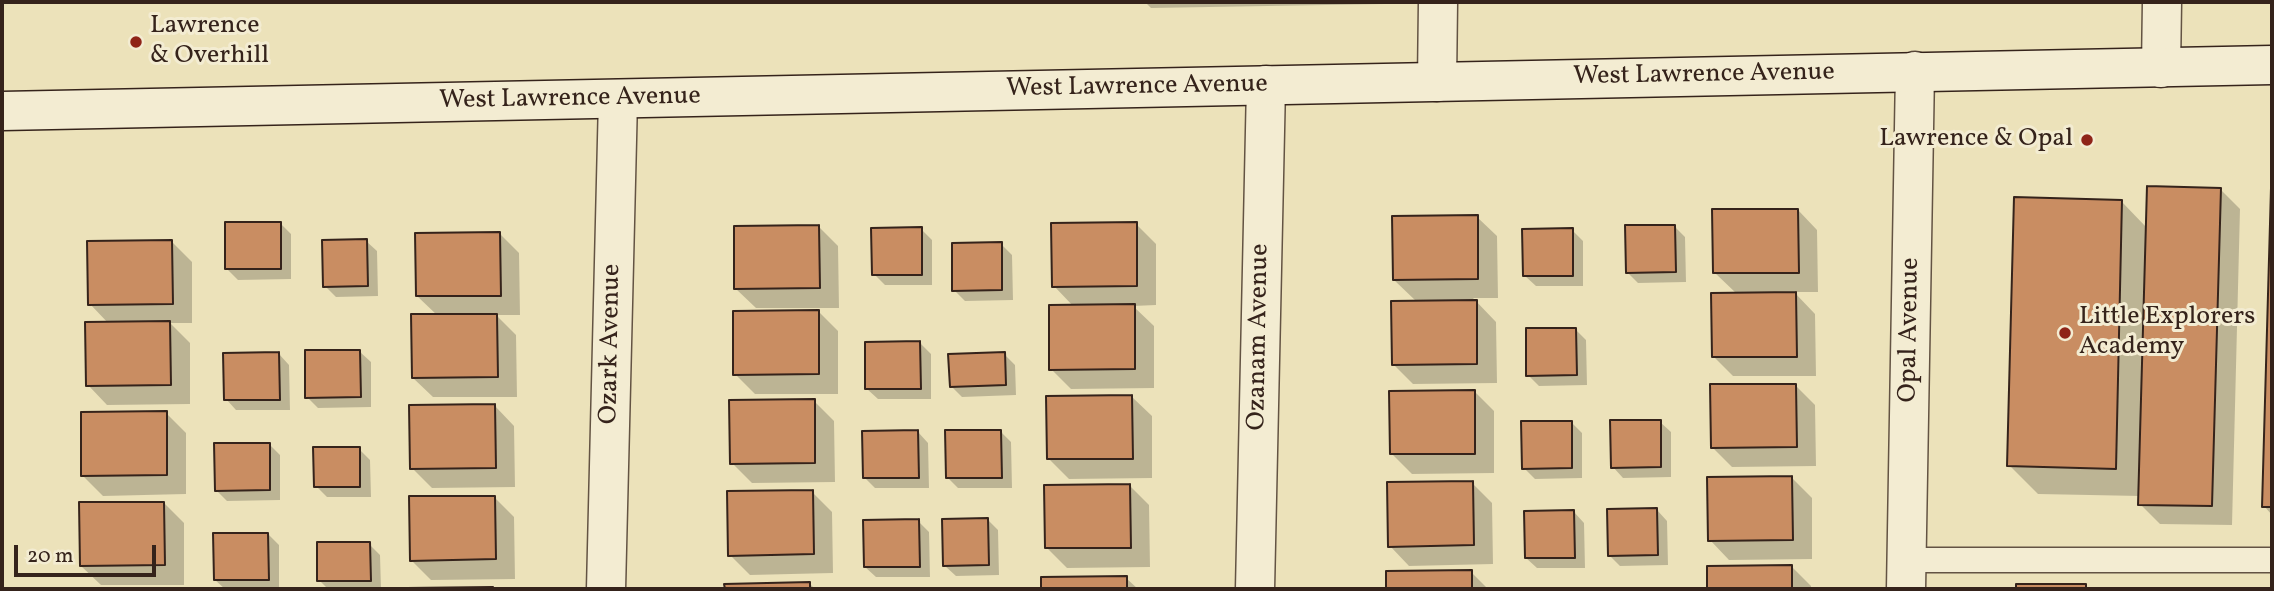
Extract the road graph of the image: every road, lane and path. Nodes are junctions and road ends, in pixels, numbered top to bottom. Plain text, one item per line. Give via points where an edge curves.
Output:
1 (1438, 2) edge
2 (2162, 2) edge
3 (2272, 65) edge
4 (2161, 68) junction
5 (1915, 71) junction
6 (1437, 82) junction
7 (1266, 85) junction
8 (618, 99) junction
9 (2, 111) edge
10 (2272, 560) edge
11 (1907, 574) edge
12 (606, 589) edge
13 (1255, 589) edge

1 - 6 main road
2 - 4 main road
3 - 4 main road, West Lawrence Avenue
4 - 5 main road, West Lawrence Avenue
5 - 6 main road, West Lawrence Avenue
5 - 11 main road, Opal Avenue
6 - 7 main road, West Lawrence Avenue
7 - 8 main road, West Lawrence Avenue
7 - 13 main road, Ozanam Avenue
8 - 9 main road, West Lawrence Avenue
8 - 12 main road, Ozark Avenue
10 - 11 lane

